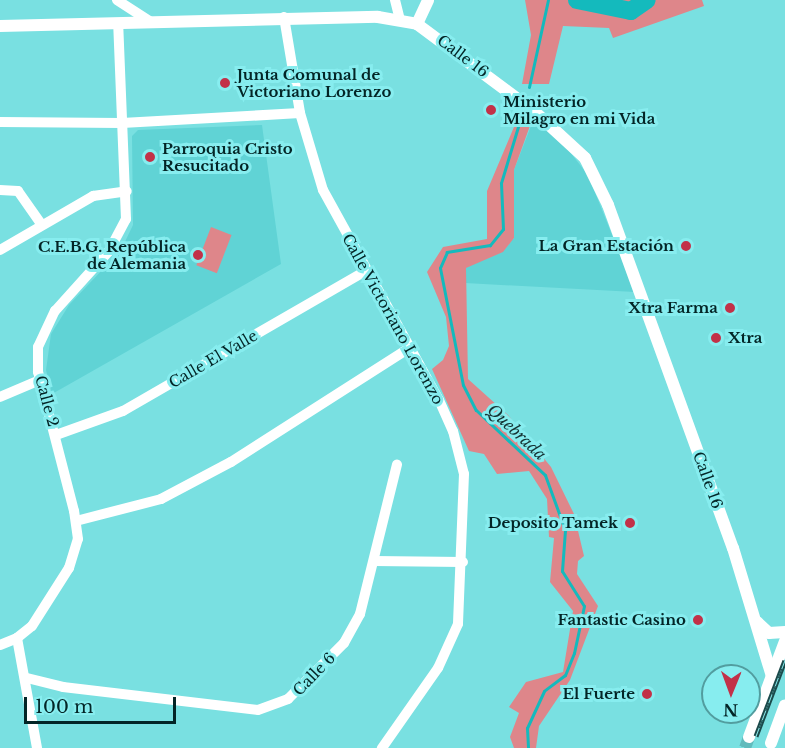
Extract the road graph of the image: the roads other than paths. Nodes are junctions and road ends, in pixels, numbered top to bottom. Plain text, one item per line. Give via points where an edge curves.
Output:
1 (117, 0) edge
2 (395, 0) edge
3 (428, 0) edge
4 (284, 16) junction
5 (400, 20) junction
6 (151, 22) junction
7 (118, 23) junction
8 (417, 24) junction
9 (0, 26) edge
10 (300, 112) junction
11 (0, 122) edge
12 (122, 123) junction
13 (0, 190) edge
14 (127, 191) junction
15 (40, 223) junction
16 (0, 250) edge
17 (365, 270) junction
18 (411, 347) junction
19 (40, 380) junction
20 (0, 397) edge
21 (56, 435) junction
22 (397, 464) dead end
23 (76, 521) junction
24 (374, 561) junction
25 (463, 562) junction
26 (756, 622) junction
27 (785, 632) edge
28 (17, 638) junction
29 (785, 641) edge
30 (0, 645) edge
31 (772, 676) junction
32 (27, 678) junction
33 (785, 705) edge
34 (749, 737) tunnel mouth
35 (771, 743) dead end
36 (38, 748) edge
37 (382, 748) edge

1 - 6 street
2 - 5 street
3 - 8 main road
4 - 5 main road, Calle 16
4 - 6 main road, Calle 16
4 - 10 street, Calle Victoriano Lorenzo
5 - 8 main road, Calle 16
6 - 7 main road, Calle 16
7 - 9 main road, Calle 16
7 - 12 street, Calle 2
8 - 26 main road, Calle 16 via 563,135 594,175 621,239
10 - 12 street
10 - 17 street, Calle Victoriano Lorenzo via 323,190
11 - 12 street
12 - 14 street, Calle 2
13 - 15 street via 18,191
14 - 15 street via 93,196
14 - 19 street, Calle 2 via 126,219 114,244 63,300 43,333 37,360
15 - 16 street
17 - 18 street, Calle Victoriano Lorenzo
17 - 21 street, Calle El Valle via 123,411
18 - 23 street via 231,462 161,499
18 - 25 street, Calle Victoriano Lorenzo via 460,452 464,474
19 - 20 street
19 - 21 street, Calle 2
21 - 23 street, Calle 2
22 - 24 street, Calle 6
23 - 28 street, Calle 2 via 78,539 69,568 32,626
24 - 25 street
24 - 32 street, Calle 6 via 360,614 344,643 298,694 279,704 258,710 63,687
25 - 37 street, Calle Victoriano Lorenzo via 461,603 452,641 423,692
26 - 27 main road via 769,633
26 - 31 main road, Calle 16
28 - 30 street
28 - 32 street
29 - 31 main road
31 - 34 main road
32 - 36 street
33 - 35 main road

